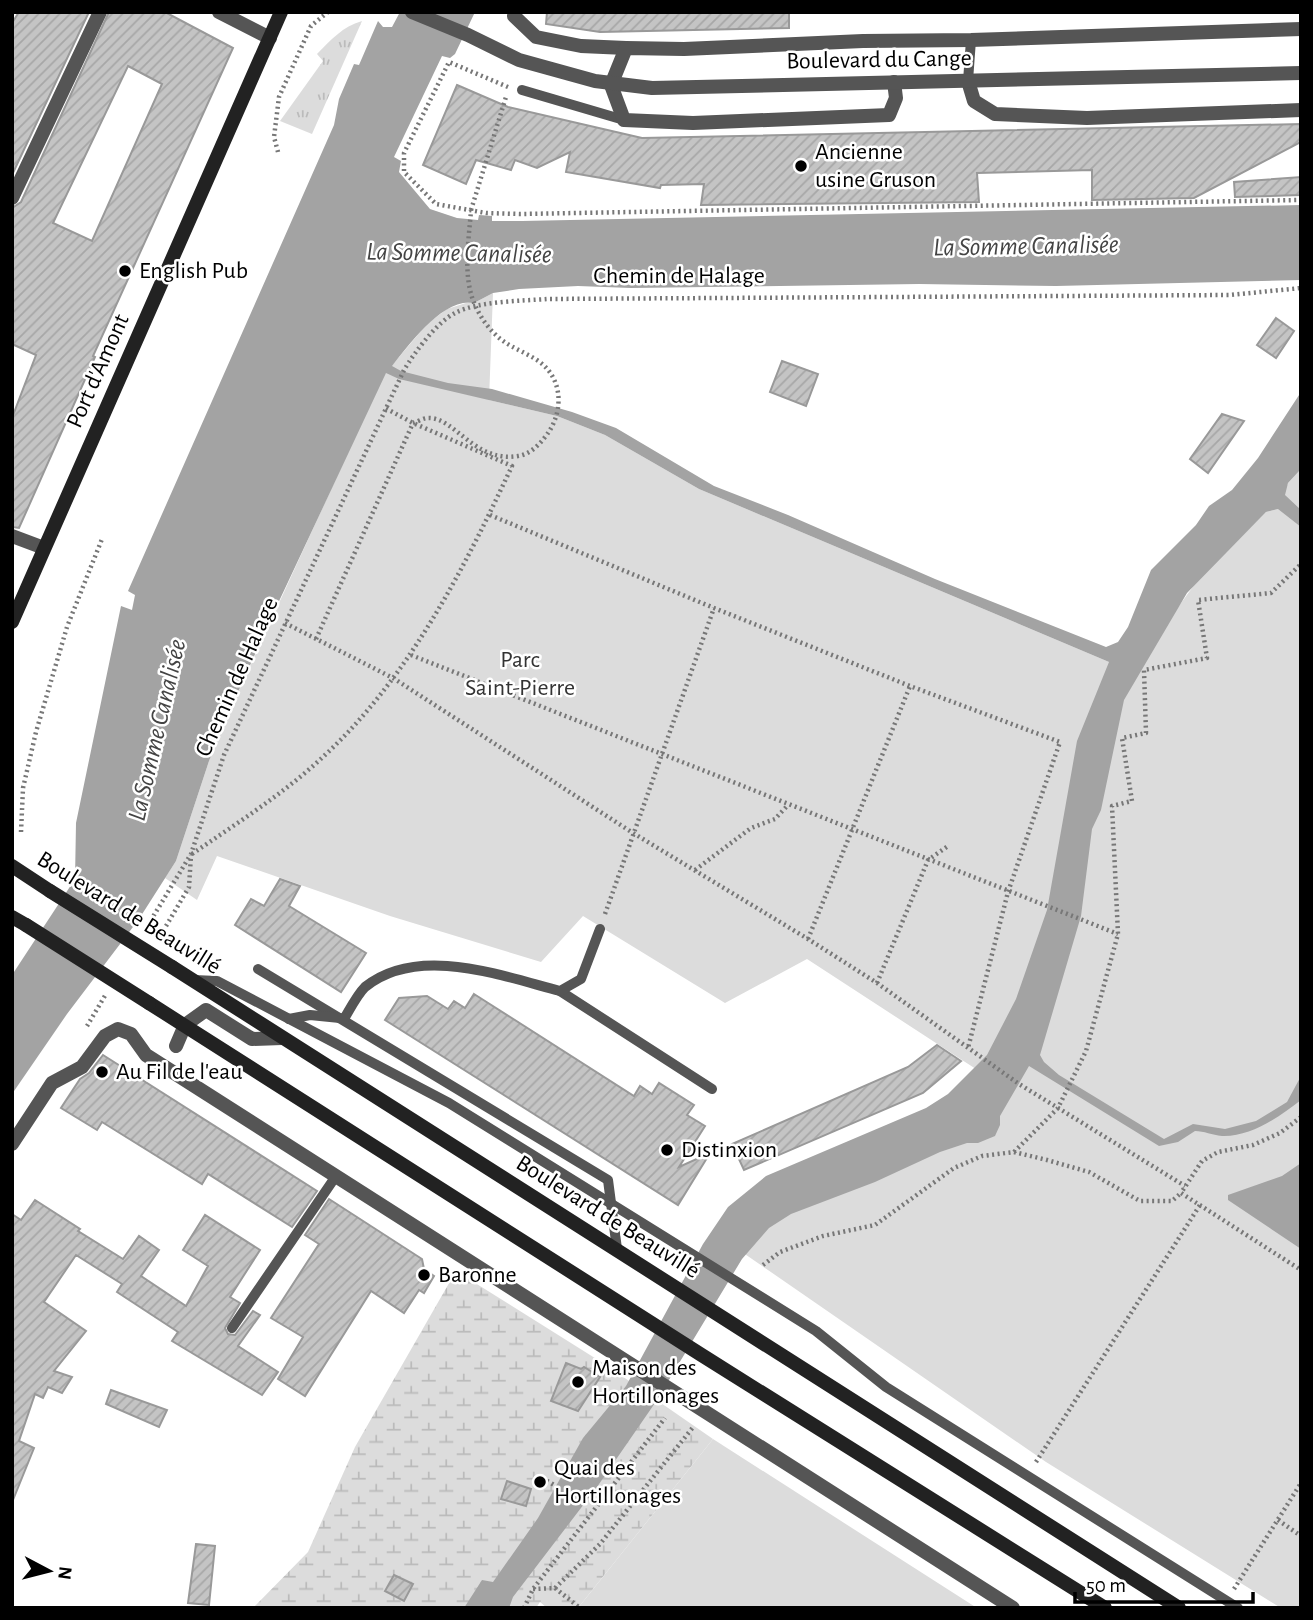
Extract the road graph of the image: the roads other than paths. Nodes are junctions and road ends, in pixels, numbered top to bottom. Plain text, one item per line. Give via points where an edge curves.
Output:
1 (100, 12) edge
2 (219, 12) edge
3 (281, 12) edge
4 (412, 12) edge
5 (516, 12) edge
6 (1301, 29) edge
7 (270, 38) junction
8 (971, 40) junction
9 (625, 48) junction
10 (1301, 73) edge
11 (968, 81) junction
12 (894, 82) junction
13 (611, 85) junction
14 (522, 90) dead end
15 (1301, 110) edge
16 (624, 120) junction
17 (12, 198) edge
18 (12, 536) edge
19 (44, 548) junction
20 (18, 601) edge
21 (12, 622) edge
22 (12, 866) edge
23 (12, 917) edge
24 (600, 929) road end
25 (258, 969) dead end
26 (193, 980) junction
27 (560, 991) junction
28 (168, 1015) junction
29 (289, 1019) junction
30 (344, 1019) junction
31 (185, 1025) junction
32 (282, 1038) junction
33 (176, 1046) junction
34 (176, 1073) junction
35 (712, 1090) dead end
36 (12, 1144) edge
37 (336, 1176) junction
38 (612, 1204) junction
39 (617, 1249) junction
40 (232, 1328) dead end
41 (1013, 1608) edge
42 (1105, 1608) edge
43 (1179, 1608) edge
44 (1238, 1608) edge

1 - 17 street
2 - 7 street
3 - 7 main road, Port d'Amont
4 - 13 street, Boulevard du Cange via 519,60
5 - 9 street via 514,16 536,37
6 - 8 street
7 - 19 main road, Port d'Amont
8 - 9 street
8 - 11 lane
9 - 13 street
10 - 11 street, Boulevard du Cange
11 - 12 street, Boulevard du Cange
11 - 15 street via 974,101 995,114 1087,118
12 - 13 street, Boulevard du Cange
12 - 16 street via 896,98 889,115 692,123
13 - 16 street
14 - 16 lane
18 - 19 street
19 - 20 main road, Port d'Amont
20 - 21 main road, Port d'Amont
22 - 26 main road, Boulevard de Beauvillé, bridge
23 - 28 main road, bridge
24 - 27 lane via 581,979
25 - 30 lane
26 - 29 lane via 217,981
26 - 32 main road, Boulevard de Beauvillé
27 - 30 lane via 479,971 419,964 394,970 364,988
27 - 35 lane
28 - 31 main road
28 - 33 street
29 - 30 lane via 310,1015
29 - 38 lane via 449,1103
30 - 38 lane via 608,1180
31 - 32 street via 206,1010 252,1040
31 - 33 street
31 - 42 main road
32 - 39 main road, Boulevard de Beauvillé
33 - 34 street
34 - 36 street via 146,1055 131,1034 118,1030 106,1036 82,1067 51,1083
34 - 37 street
37 - 40 lane
37 - 41 street
38 - 39 lane
38 - 44 lane via 816,1331 886,1387
39 - 43 main road, Boulevard de Beauvillé

